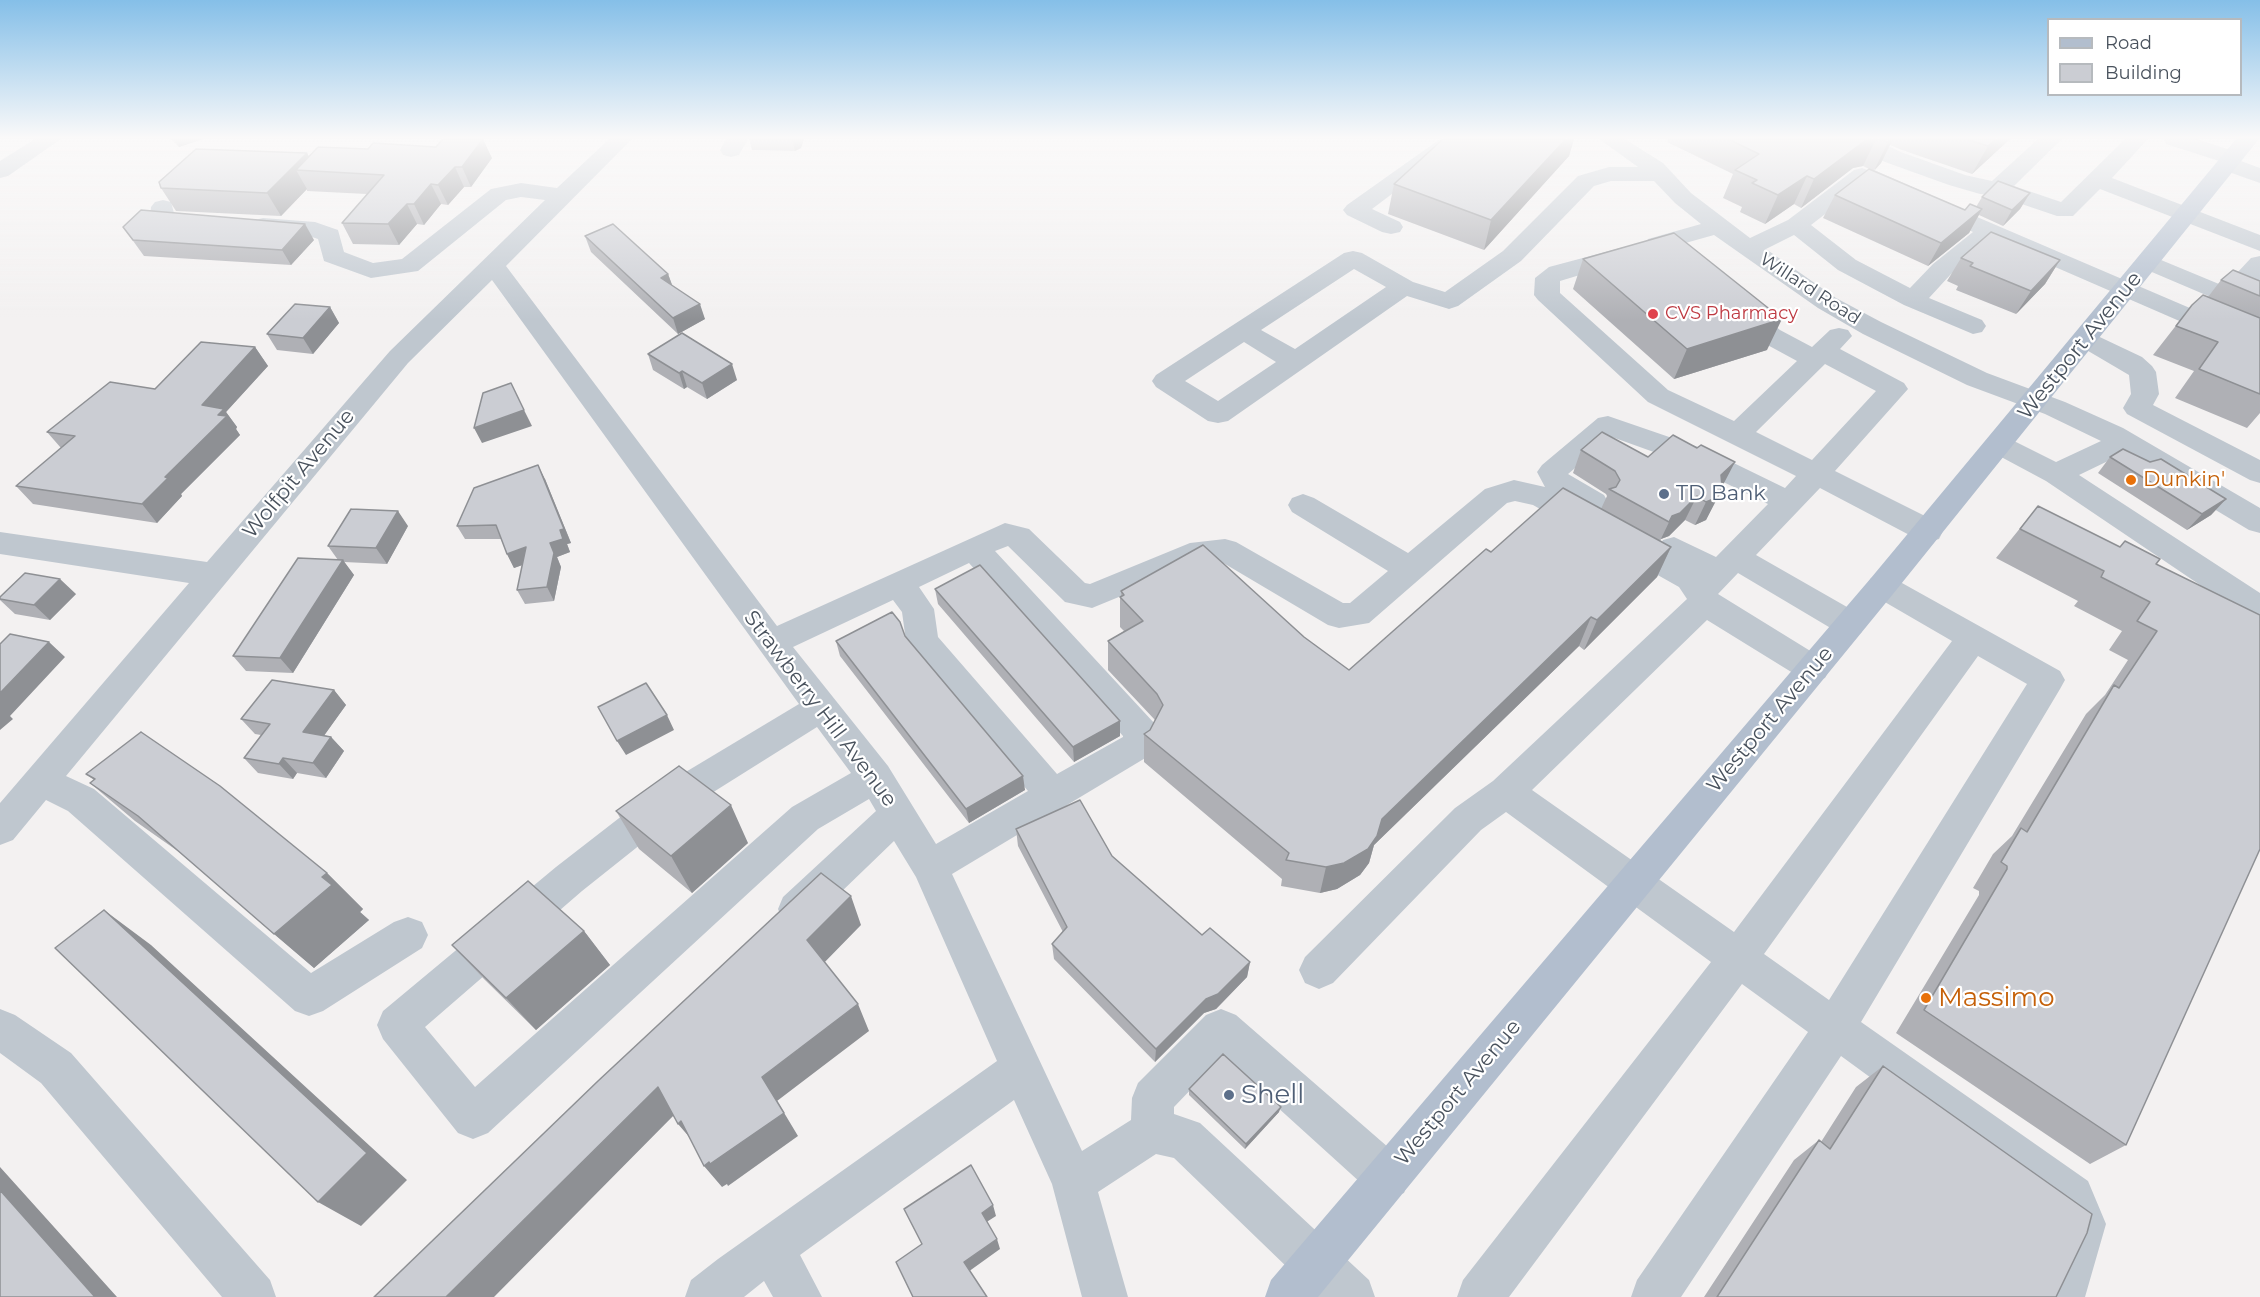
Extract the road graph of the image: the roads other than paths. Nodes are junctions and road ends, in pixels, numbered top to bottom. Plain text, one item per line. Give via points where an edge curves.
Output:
1 (492, 200) edge
2 (559, 200) edge
3 (1370, 200) edge
4 (1568, 200) edge
5 (1685, 200) edge
6 (1830, 200) edge
7 (1920, 200) edge
8 (2032, 200) edge
9 (2077, 200) edge
10 (2149, 200) edge
11 (2200, 200) edge
12 (163, 207) edge
13 (2188, 214) junction
14 (1796, 225) junction
15 (1719, 226) junction
16 (1391, 227) dead end
17 (1990, 230) junction
18 (1657, 244) junction
19 (2260, 244) edge
20 (1748, 249) junction
21 (1679, 261) edge
22 (2149, 262) junction
23 (2260, 263) edge
24 (494, 266) junction
25 (2260, 279) edge
26 (1404, 287) junction
27 (2127, 289) junction
28 (1720, 295) edge
29 (1913, 300) junction
30 (2260, 310) edge
31 (1856, 319) junction
32 (1972, 326) dead end
33 (1244, 331) junction
34 (2087, 339) junction
35 (2260, 348) edge
36 (1819, 355) junction
37 (1295, 361) junction
38 (2035, 401) junction
39 (1737, 434) junction
40 (2000, 444) junction
41 (2260, 473) edge
42 (1816, 474) junction
43 (2056, 474) junction
44 (1789, 502) junction
45 (1303, 504) dead end
46 (2260, 522) edge
47 (1928, 531) junction
48 (0, 543) edge
49 (2260, 544) edge
50 (968, 551) junction
51 (1410, 569) junction
52 (214, 575) junction
53 (1715, 581) junction
54 (898, 584) junction
55 (1882, 586) junction
56 (2260, 609) edge
57 (1850, 624) junction
58 (1973, 637) junction
59 (771, 643) junction
60 (1813, 669) junction
61 (820, 708) junction
62 (875, 777) junction
63 (40, 781) junction
64 (1506, 792) junction
65 (1052, 794) junction
66 (898, 814) junction
67 (0, 829) edge
68 (930, 867) junction
69 (1634, 882) junction
70 (408, 934) dead end
71 (767, 937) edge
72 (1738, 957) junction
73 (1319, 970) dead end
74 (1835, 1028) junction
75 (0, 1029) edge
76 (1022, 1069) junction
77 (1152, 1132) junction
78 (1388, 1177) junction
79 (1073, 1182) junction
80 (771, 1248) junction
81 (1302, 1280) edge
82 (253, 1297) edge
83 (708, 1297) edge
84 (799, 1297) edge
85 (1105, 1297) edge
86 (1352, 1297) edge
87 (1480, 1297) edge
88 (1654, 1297) edge
89 (2062, 1297) edge

1 - 12 street via 409,266 371,271 333,256 329,235 306,227 162,220
2 - 24 street, Wolfpit Avenue
3 - 16 street via 1355,210
4 - 26 street via 1512,256 1449,301
5 - 15 street, Willard Road
6 - 14 street
7 - 17 street
8 - 9 street via 2065,211
10 - 13 street
11 - 13 main road, Westport Avenue
13 - 19 street
13 - 22 main road, Westport Avenue
14 - 20 street
14 - 29 street via 1847,265
15 - 18 street
15 - 20 street, Willard Road
17 - 27 street
17 - 29 street via 1942,269
18 - 21 street
18 - 39 street via 1558,272 1548,278 1547,295 1658,396
20 - 31 street, Willard Road
22 - 27 main road, Westport Avenue
22 - 30 street
23 - 25 street via 2249,274
24 - 52 street, Wolfpit Avenue via 399,357
24 - 59 street, Strawberry Hill Avenue
26 - 33 street via 1353,258
26 - 37 street
27 - 34 main road, Westport Avenue
27 - 35 street
28 - 36 street via 1772,336
29 - 32 street
31 - 36 street
31 - 38 street, Willard Road via 1977,379
33 - 37 street
33 - 37 street via 1166,381 1218,414
34 - 38 main road, Westport Avenue
34 - 41 street via 2142,372 2145,394 2137,408
36 - 39 street
36 - 42 street via 1894,389
38 - 40 main road, Westport Avenue
38 - 46 street, Willard Road via 2113,435
39 - 42 street
40 - 43 street
40 - 47 main road, Westport Avenue
42 - 44 street
42 - 47 street
43 - 49 street via 2109,448
43 - 56 street
44 - 53 street
44 - 53 street via 1697,458 1608,425 1552,472 1556,481
45 - 51 street
47 - 55 main road, Westport Avenue
48 - 52 street
50 - 51 street via 1005,534 1018,537 1076,594 1092,596 1202,551 1225,550 1339,616 1358,614
50 - 54 street
50 - 65 street via 980,555 1143,734 1135,747
51 - 53 street via 1496,496 1514,490 1542,497 1690,579
52 - 63 street, Wolfpit Avenue
53 - 57 street
53 - 60 street
53 - 64 street
54 - 59 street
54 - 65 street via 918,609 922,641
55 - 57 main road, Westport Avenue
55 - 58 street
57 - 60 main road, Westport Avenue
58 - 72 street
58 - 74 street via 2048,680
59 - 61 street, Strawberry Hill Avenue
60 - 69 main road, Westport Avenue
61 - 62 street, Strawberry Hill Avenue
61 - 62 street via 667,802 569,879 397,1025 473,1118 805,818
62 - 66 street, Strawberry Hill Avenue
63 - 67 street, Wolfpit Avenue
63 - 70 street via 81,800 309,997
64 - 69 street
64 - 73 street via 1468,819
65 - 68 street
66 - 68 street, Strawberry Hill Avenue
66 - 71 street
68 - 76 street, Strawberry Hill Avenue
69 - 72 street
69 - 78 main road, Westport Avenue
72 - 74 street
72 - 87 street
74 - 88 street
74 - 89 street via 2072,1197 2083,1224
75 - 82 street via 56,1068
76 - 79 street, Strawberry Hill Avenue
76 - 80 street
77 - 78 street via 1153,1098 1221,1029
77 - 79 street
77 - 81 street via 1185,1138
78 - 81 main road, Westport Avenue
79 - 85 street, Strawberry Hill Avenue
80 - 83 street
80 - 84 street
81 - 86 street

